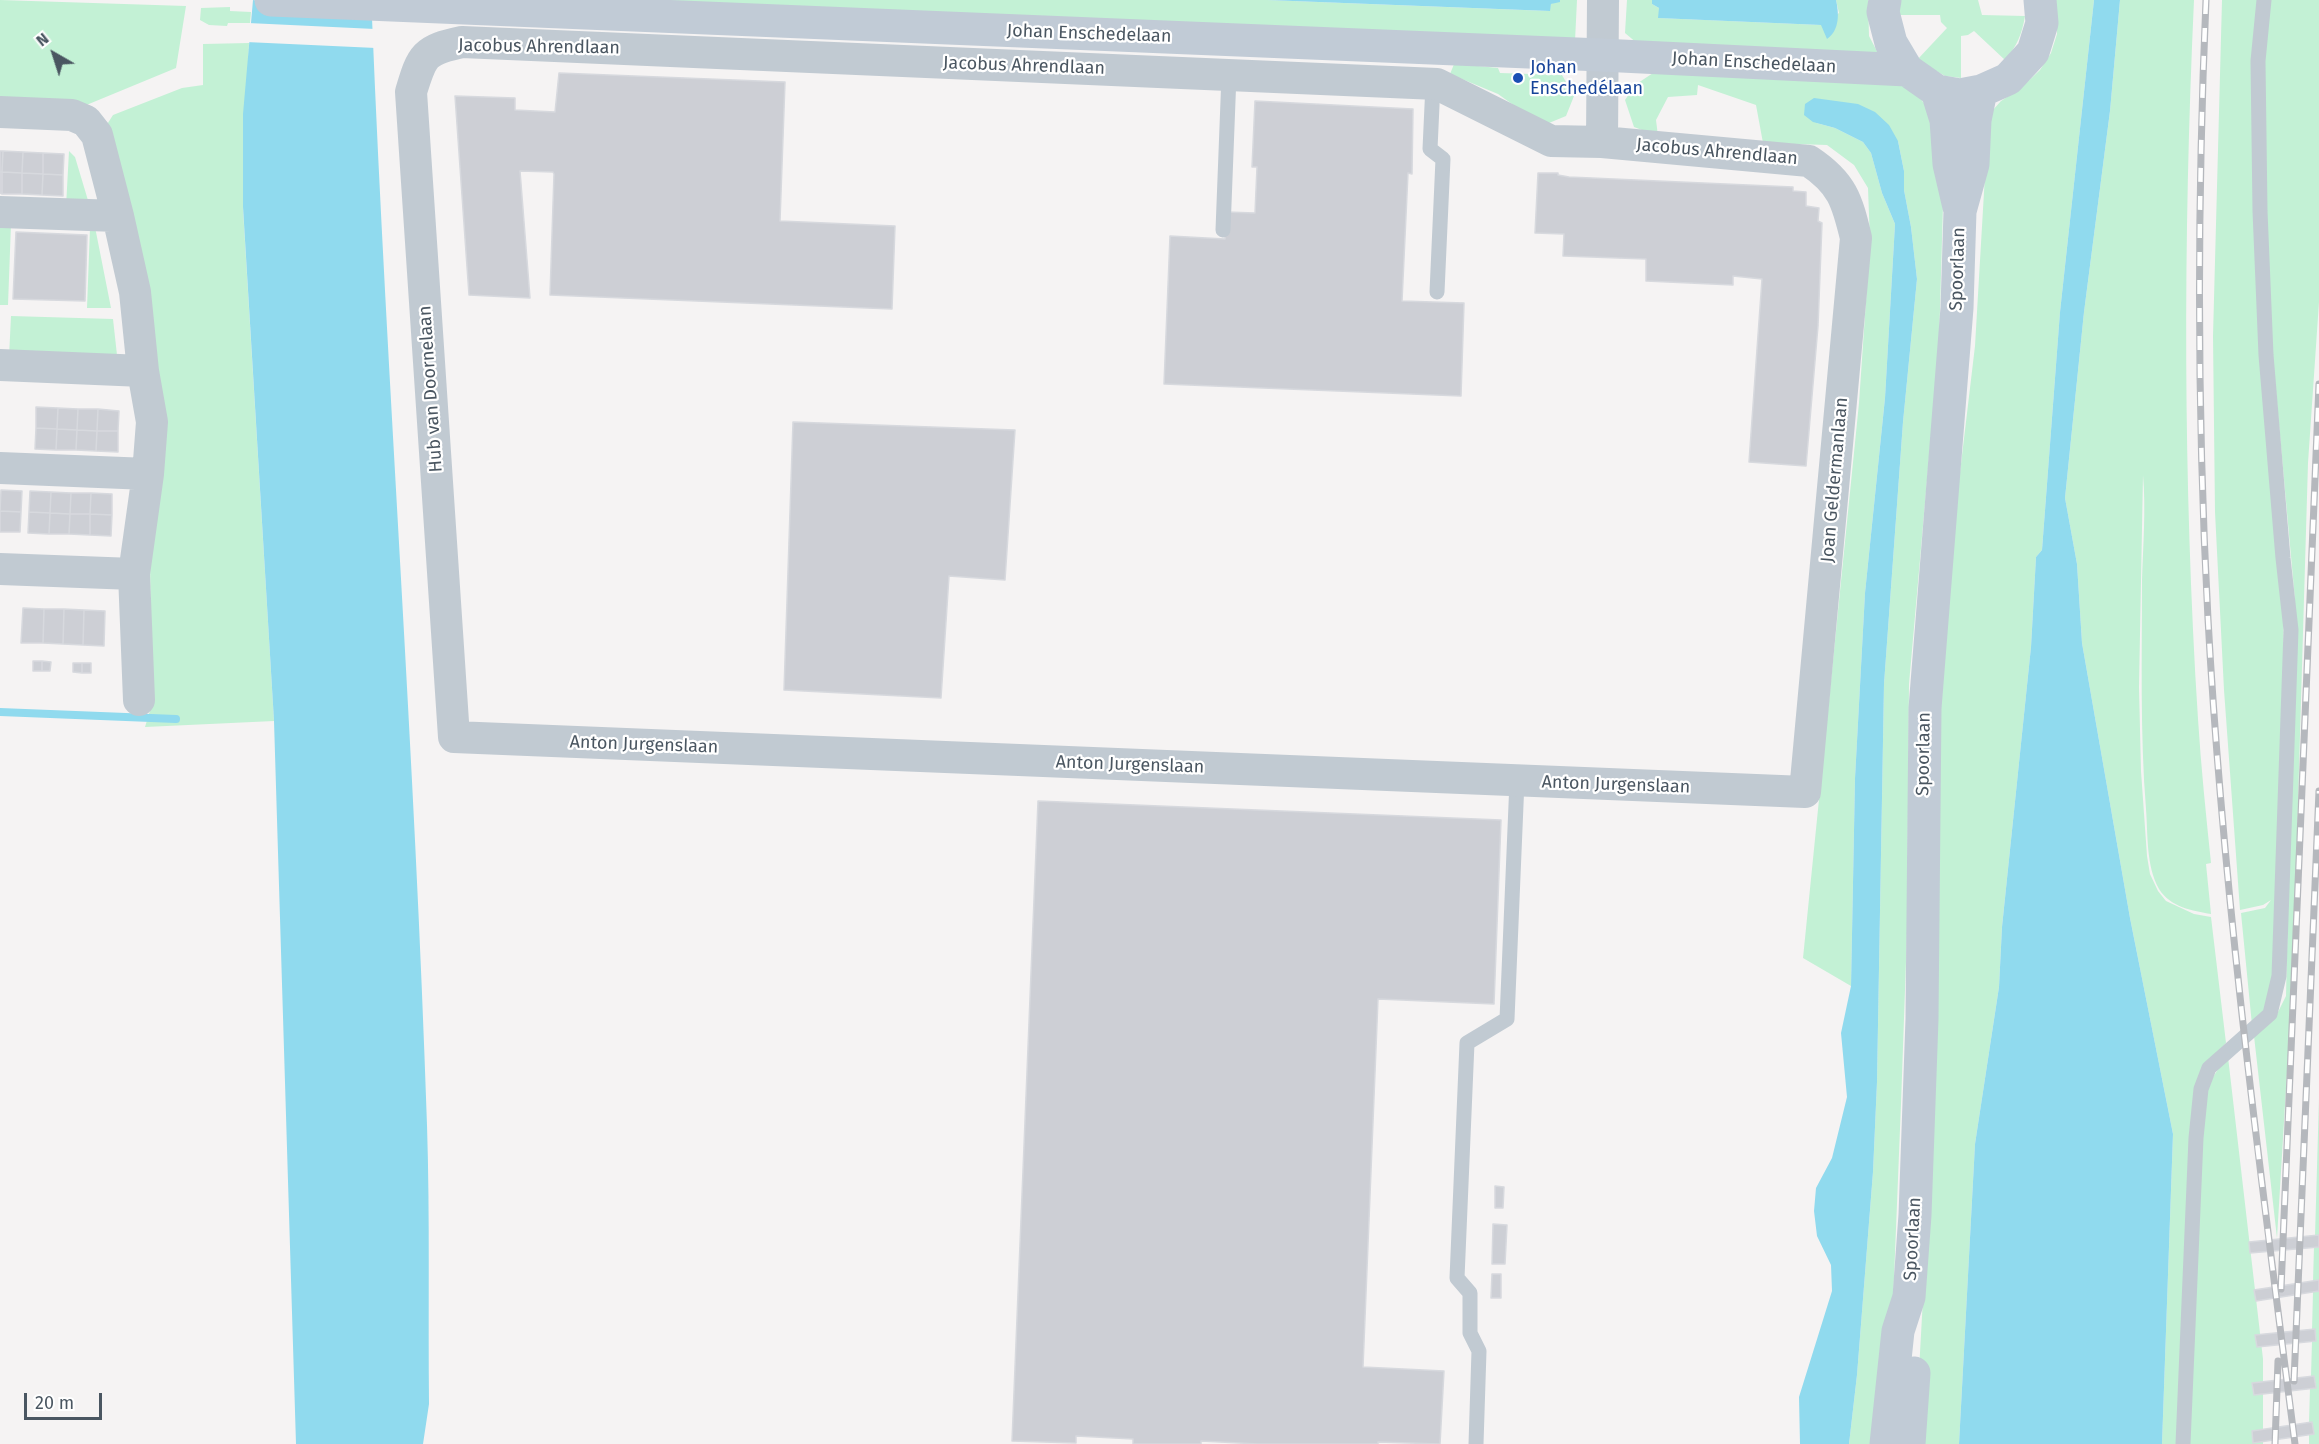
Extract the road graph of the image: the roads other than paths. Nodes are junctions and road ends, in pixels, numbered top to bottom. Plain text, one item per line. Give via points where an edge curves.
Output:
1 (271, 0) edge
2 (1603, 0) edge
3 (1885, 0) edge
4 (2040, 0) edge
5 (2264, 0) edge
6 (435, 48) joint
7 (1601, 56) junction
8 (1907, 70) junction
9 (1229, 75) junction
10 (1433, 84) junction
11 (1937, 91) junction
12 (1982, 91) junction
13 (0, 112) edge
14 (1602, 142) junction
15 (1828, 174) joint
16 (1960, 211) junction
17 (0, 212) edge
18 (118, 216) junction
19 (1223, 230) dead end
20 (1437, 292) dead end
21 (0, 365) edge
22 (143, 371) junction
23 (0, 379) edge
24 (0, 468) edge
25 (148, 474) junction
26 (0, 569) edge
27 (134, 574) junction
28 (139, 700) dead end
29 (454, 737) joint
30 (1517, 781) junction
31 (1805, 792) joint
32 (1909, 1297) junction
33 (1476, 1444) edge
34 (1886, 1444) edge
35 (1909, 1444) edge
36 (2183, 1444) edge

1 - 7 main road, Johan Enschedelaan
2 - 7 street
3 - 8 main road via 1883,12 1891,43
4 - 12 main road via 2042,23 2033,52 2008,79
5 - 36 lane via 2258,61 2266,355 2291,630 2279,976 2270,1014 2209,1068 2201,1089
6 - 9 street, Jacobus Ahrendlaan via 462,42
6 - 29 street, Hub van Doornelaan via 418,66 411,92
7 - 8 main road, Johan Enschedelaan
7 - 14 street
8 - 11 main road
9 - 10 street, Jacobus Ahrendlaan
9 - 19 lane
10 - 14 street, Jacobus Ahrendlaan via 1551,141
10 - 20 lane via 1430,149 1443,159
11 - 12 main road
11 - 16 main road, Spoorlaan via 1946,120 1949,164
12 - 16 main road, Spoorlaan via 1975,120 1973,164
13 - 18 street via 72,115 86,121 97,135
14 - 15 street, Jacobus Ahrendlaan via 1809,160
15 - 31 street, Joan Geldermanlaan via 1847,201 1856,238
16 - 32 main road, Spoorlaan via 1957,308 1925,708 1922,1019
17 - 18 street
18 - 22 street via 135,292
21 - 22 street
21 - 23 lane
22 - 25 street via 152,422
24 - 25 street
25 - 27 street
26 - 27 street
27 - 28 street
29 - 30 street, Anton Jurgenslaan
30 - 31 street, Anton Jurgenslaan
30 - 33 lane via 1507,1019 1467,1043 1457,1278 1470,1293 1470,1333 1479,1351
32 - 34 main road, Spoorlaan via 1898,1331
32 - 35 main road, Spoorlaan via 1917,1328

